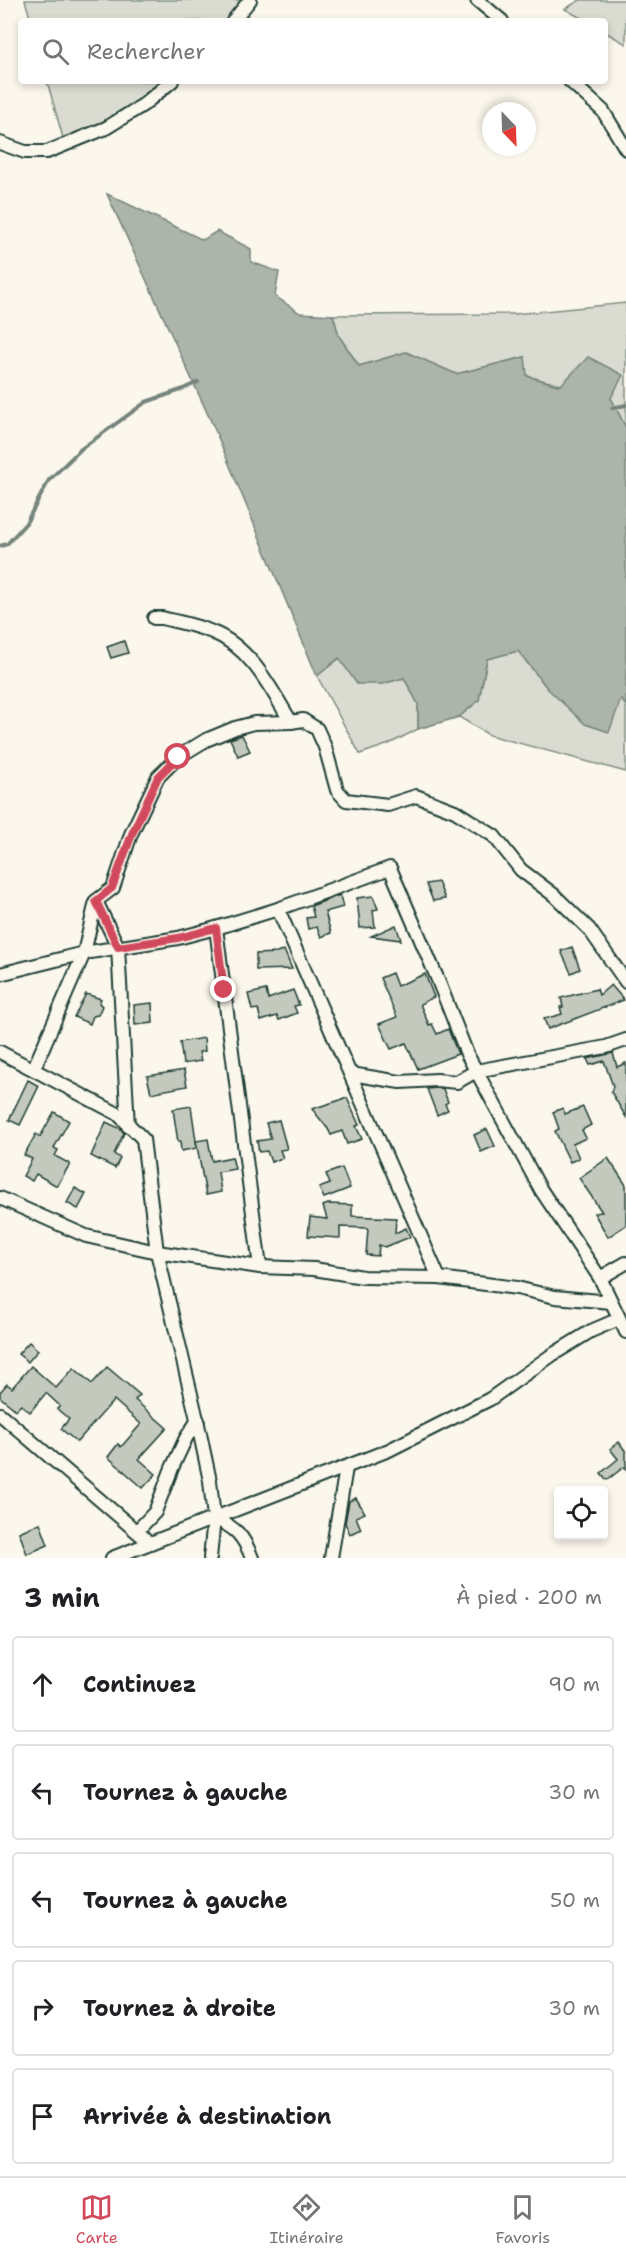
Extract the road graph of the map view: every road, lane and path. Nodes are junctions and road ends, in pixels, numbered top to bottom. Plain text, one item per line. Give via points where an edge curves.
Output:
1 (250, 0) edge
2 (477, 0) edge
3 (235, 18) edge
4 (498, 18) edge
5 (168, 84) edge
6 (573, 84) edge
7 (0, 143) edge
8 (626, 149) edge
9 (154, 618) dead end
10 (291, 722) junction
11 (96, 901) junction
12 (278, 909) junction
13 (216, 928) junction
14 (118, 947) junction
15 (84, 953) junction
16 (0, 974) edge
17 (626, 982) edge
18 (626, 1040) edge
19 (0, 1052) edge
20 (34, 1068) junction
21 (476, 1071) junction
22 (351, 1074) junction
23 (128, 1126) junction
24 (0, 1198) edge
25 (157, 1252) junction
26 (626, 1263) edge
27 (260, 1267) junction
28 (439, 1278) junction
29 (600, 1278) junction
30 (618, 1309) edge
31 (626, 1332) edge
32 (0, 1414) edge
33 (198, 1420) junction
34 (346, 1468) junction
35 (214, 1518) junction
36 (137, 1531) junction
37 (145, 1549) edge
38 (126, 1555) edge
39 (112, 1558) edge
40 (210, 1558) edge
41 (252, 1558) edge
42 (331, 1558) edge

1 - 3 street
2 - 4 street
5 - 7 street via 106,128 47,152 26,152
6 - 8 street via 603,111
9 - 10 street via 213,632 240,649 262,674
10 - 11 street via 234,728 178,757 158,777 112,888
10 - 17 street via 303,720 316,729 337,790 346,800 388,805 416,796 455,811 494,837 521,870 590,929
11 - 14 street
11 - 15 street
12 - 13 street
12 - 21 street via 390,868
12 - 22 street
13 - 14 street
13 - 27 street
14 - 15 street
14 - 23 street
15 - 16 street
15 - 20 street
18 - 21 street
19 - 20 street
20 - 23 street via 118,1114
21 - 22 street via 457,1083 400,1082
21 - 29 street via 550,1205
22 - 28 street
23 - 25 street via 143,1139
24 - 25 street via 86,1236
25 - 27 street
25 - 33 street
26 - 29 street
27 - 28 street via 314,1269 363,1277
28 - 30 street via 517,1288
29 - 30 street
30 - 31 street
30 - 34 street via 490,1399
32 - 36 street
33 - 35 street
33 - 36 street via 186,1438 155,1512
34 - 35 street
34 - 42 street
35 - 37 street
35 - 40 street
35 - 41 street via 234,1527
36 - 37 street
37 - 38 street
38 - 39 street

